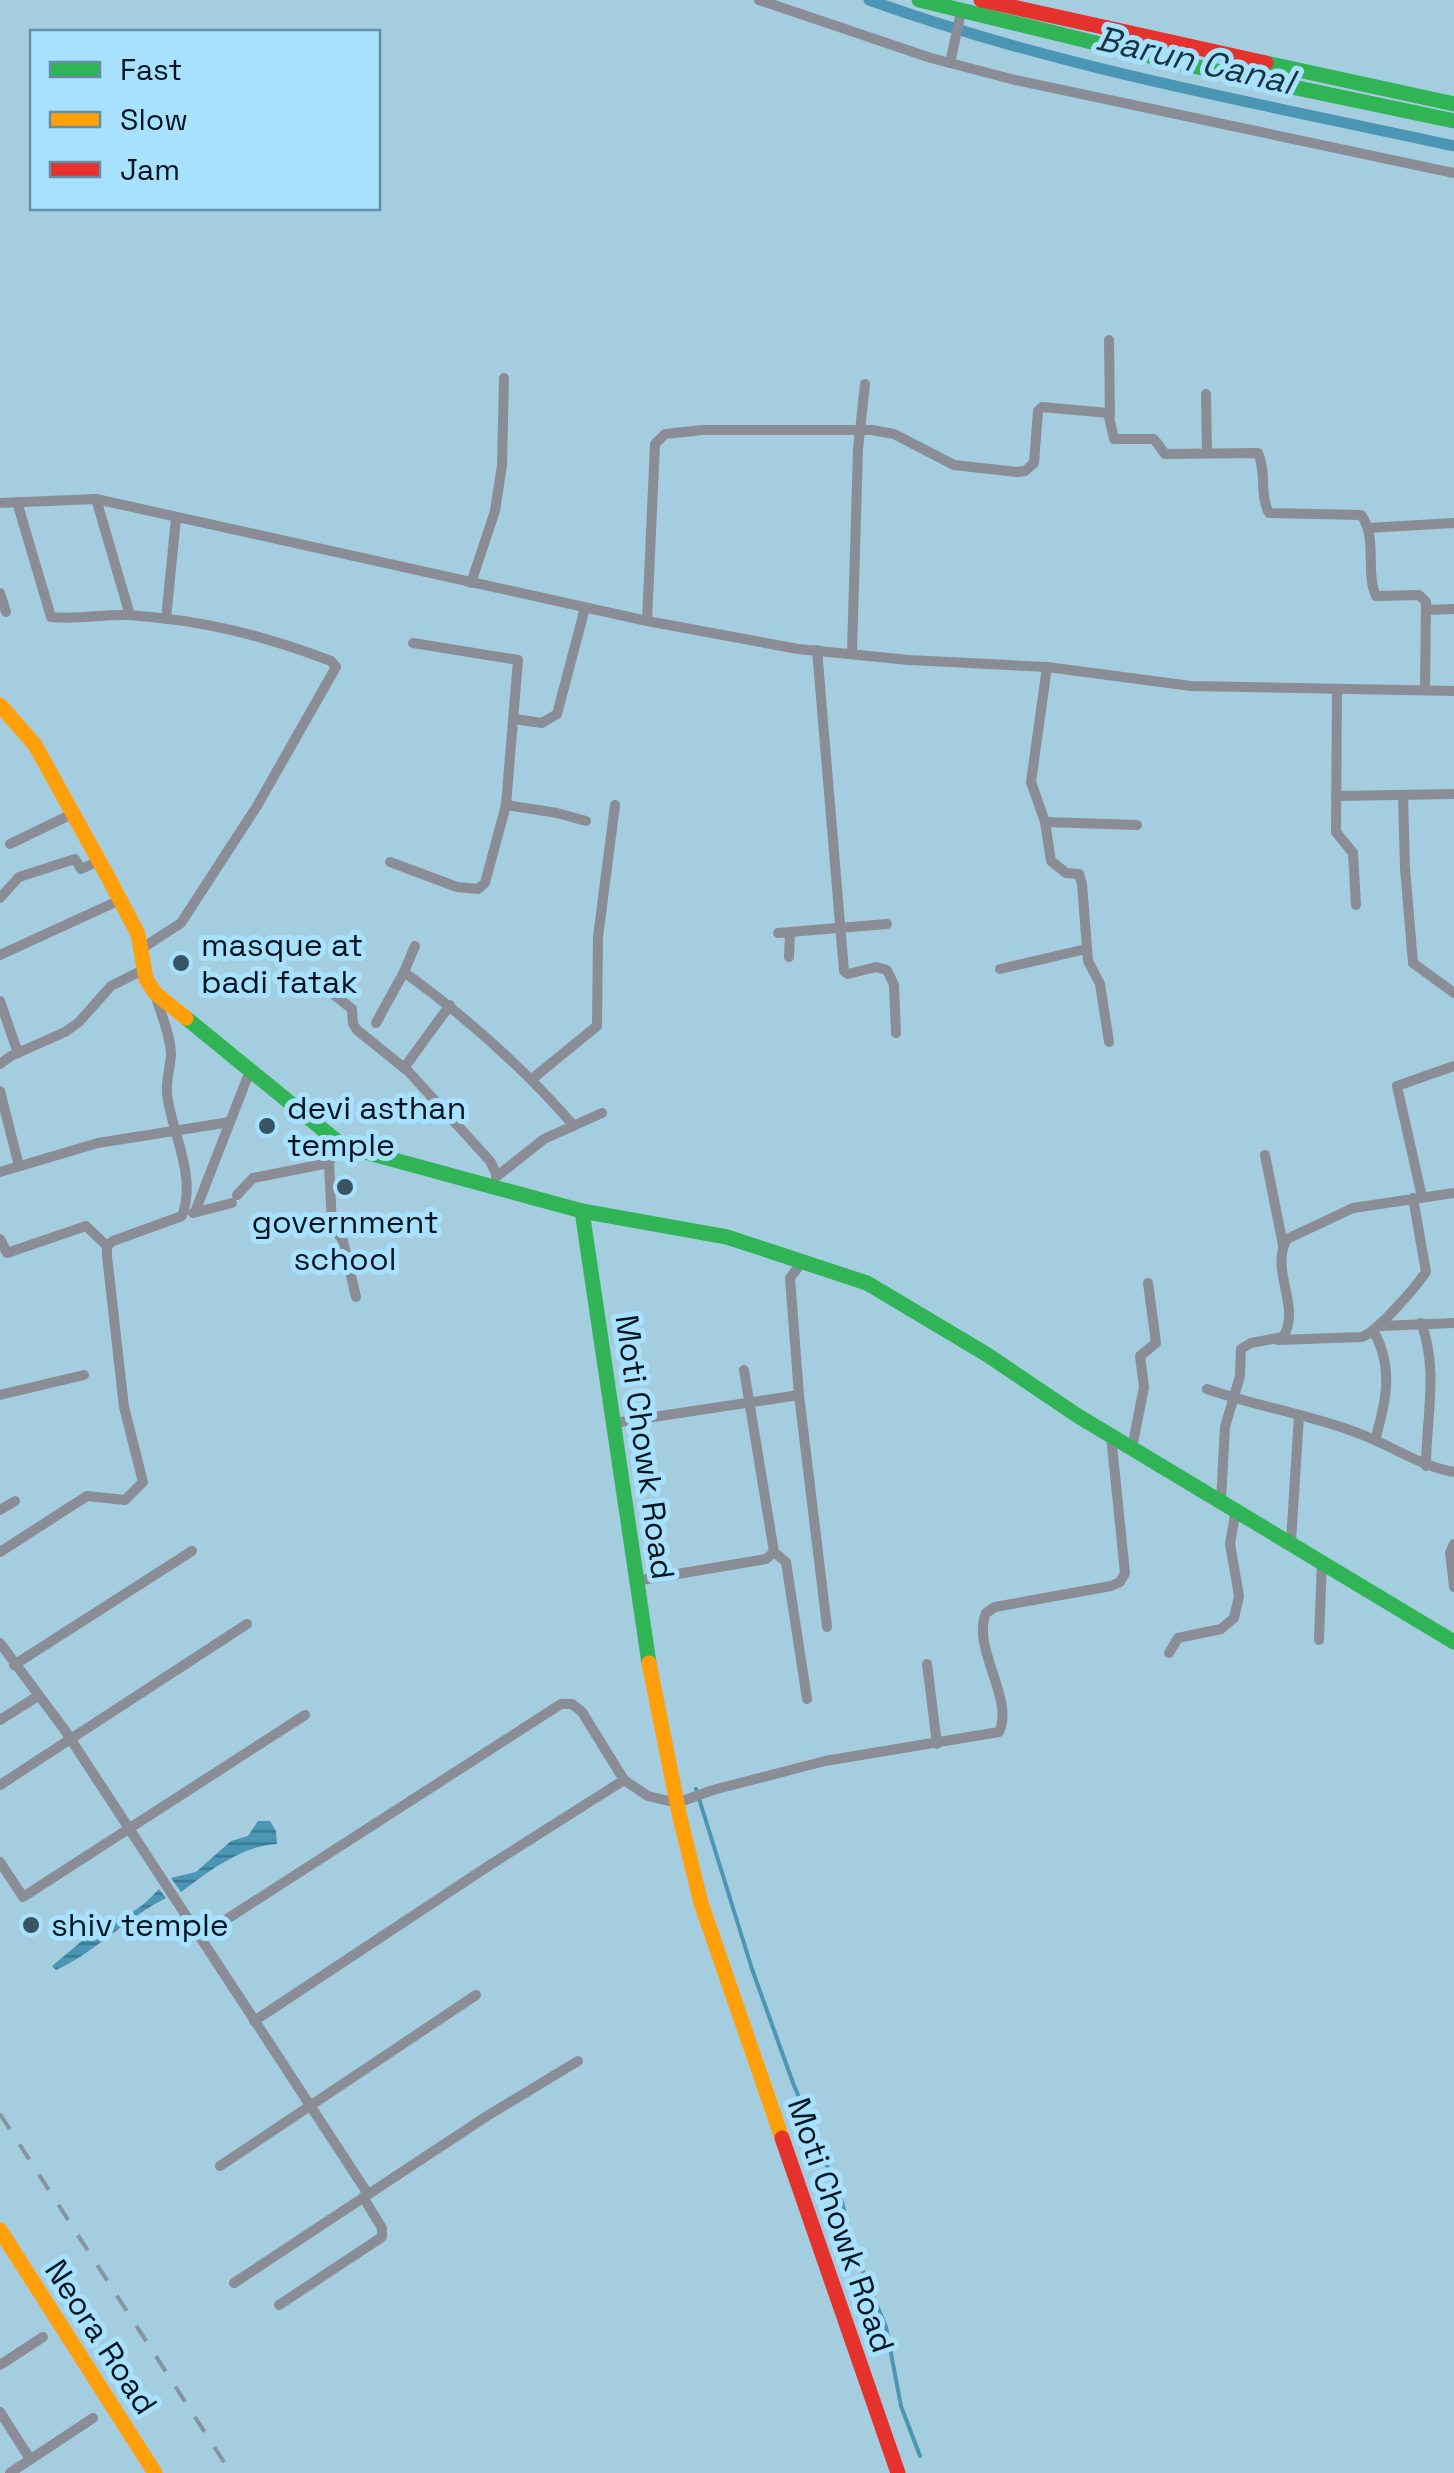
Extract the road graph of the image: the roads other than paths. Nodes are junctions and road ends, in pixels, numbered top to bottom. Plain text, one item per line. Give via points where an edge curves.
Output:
1 (758, 0) edge
2 (919, 0) edge
3 (981, 0) edge
4 (960, 17) junction
5 (951, 58) junction
6 (1454, 104) edge
7 (1454, 121) edge
8 (1454, 173) edge
9 (1109, 340) dead end
10 (504, 378) dead end
11 (865, 384) dead end
12 (1206, 394) dead end
13 (1110, 417) junction
14 (860, 429) junction
15 (1207, 453) junction
16 (96, 499) junction
17 (17, 502) junction
18 (0, 503) edge
19 (176, 518) junction
20 (1454, 524) edge
21 (1368, 528) junction
22 (471, 583) junction
23 (0, 594) edge
24 (585, 608) junction
25 (1454, 609) edge
26 (1426, 610) junction
27 (6, 612) dead end
28 (130, 616) junction
29 (166, 618) junction
30 (647, 621) junction
31 (413, 642) dead end
32 (817, 650) junction
33 (852, 652) junction
34 (1047, 667) junction
35 (1337, 689) junction
36 (1425, 690) junction
37 (1454, 691) edge
38 (0, 705) edge
39 (514, 719) junction
40 (1454, 794) edge
41 (1403, 795) junction
42 (1336, 796) junction
43 (506, 805) junction
44 (614, 805) dead end
45 (72, 814) junction
46 (586, 821) dead end
47 (1045, 822) junction
48 (1137, 825) dead end
49 (10, 844) dead end
50 (98, 861) junction
51 (390, 862) dead end
52 (0, 898) edge
53 (120, 900) junction
54 (1356, 905) dead end
55 (887, 924) dead end
56 (840, 926) junction
57 (415, 946) dead end
58 (141, 949) junction
59 (1086, 949) junction
60 (0, 956) edge
61 (789, 957) dead end
62 (144, 969) junction
63 (1000, 969) dead end
64 (404, 972) junction
65 (312, 977) dead end
66 (154, 993) junction
67 (1454, 993) edge
68 (0, 1001) edge
69 (450, 1005) junction
70 (376, 1023) dead end
71 (896, 1033) dead end
72 (1110, 1042) dead end
73 (18, 1053) junction
74 (0, 1064) edge
75 (1454, 1066) edge
76 (251, 1068) junction
77 (404, 1068) junction
78 (532, 1079) junction
79 (0, 1091) edge
80 (602, 1113) dead end
81 (230, 1122) junction
82 (574, 1126) junction
83 (173, 1130) junction
84 (338, 1141) junction
85 (1266, 1155) dead end
86 (329, 1164) junction
87 (19, 1166) junction
88 (0, 1172) edge
89 (494, 1181) junction
90 (1454, 1192) edge
91 (1418, 1197) junction
92 (582, 1211) junction
93 (196, 1212) junction
94 (182, 1216) junction
95 (0, 1240) edge
96 (1283, 1245) junction
97 (107, 1246) junction
98 (802, 1262) junction
99 (1148, 1283) dead end
100 (356, 1297) dead end
101 (1421, 1323) junction
102 (1454, 1323) edge
103 (1377, 1329) junction
104 (1277, 1340) junction
105 (744, 1370) dead end
106 (84, 1375) dead end
107 (1206, 1389) dead end
108 (799, 1394) junction
109 (0, 1395) edge
110 (1232, 1398) junction
111 (749, 1401) junction
112 (1299, 1416) junction
113 (614, 1423) junction
114 (1111, 1436) junction
115 (1375, 1440) junction
116 (1132, 1448) junction
117 (1426, 1466) junction
118 (1454, 1472) edge
119 (1221, 1500) junction
120 (15, 1501) dead end
121 (1236, 1509) junction
122 (0, 1510) edge
123 (1291, 1542) junction
124 (1454, 1544) edge
125 (192, 1551) dead end
126 (0, 1552) edge
127 (774, 1552) junction
128 (1322, 1561) junction
129 (636, 1581) junction
130 (1454, 1586) edge
131 (246, 1624) dead end
132 (828, 1627) dead end
133 (1319, 1640) dead end
134 (1454, 1642) edge
135 (0, 1643) edge
136 (1169, 1653) dead end
137 (927, 1664) dead end
138 (14, 1665) junction
139 (38, 1696) junction
140 (807, 1699) dead end
141 (305, 1715) dead end
142 (0, 1720) edge
143 (71, 1740) junction
144 (938, 1744) junction
145 (624, 1780) junction
146 (0, 1786) edge
147 (677, 1803) junction
148 (128, 1828) junction
149 (0, 1862) edge
150 (199, 1937) junction
151 (476, 1995) dead end
152 (254, 2020) junction
153 (578, 2061) dead end
154 (309, 2105) junction
155 (220, 2166) dead end
156 (366, 2196) junction
157 (2, 2238) edge
158 (234, 2283) dead end
159 (279, 2305) dead end
160 (43, 2338) dead end
161 (0, 2366) edge
162 (0, 2412) edge
163 (92, 2418) dead end
164 (30, 2459) junction
165 (10, 2473) edge
166 (155, 2473) edge
167 (898, 2473) edge

1 - 5 street
2 - 4 main road
3 - 6 main road
4 - 5 street
4 - 7 main road
5 - 8 street
9 - 13 street
10 - 22 street via 498,496
11 - 14 street
12 - 15 street
13 - 14 street via 1090,409 1042,407 1034,463 1017,472 954,465 894,434
13 - 15 street via 1114,439 1154,439 1170,455
14 - 30 street via 686,431 658,439
14 - 33 street
15 - 21 street via 1258,453 1269,514 1361,515
16 - 17 street
16 - 19 street
16 - 28 street
17 - 18 street
17 - 28 street via 51,617
19 - 22 street
19 - 29 street
20 - 21 street
21 - 26 street via 1376,596 1419,594
22 - 24 street
23 - 27 street
24 - 30 street
24 - 39 street via 557,714 542,723
25 - 26 street
26 - 36 street
28 - 29 street
29 - 58 street via 263,636 336,668 181,922
30 - 32 street
31 - 39 street via 518,660
32 - 33 street
32 - 56 street
33 - 34 street
34 - 35 street via 1191,686
34 - 47 street via 1031,782
35 - 36 street
35 - 42 street
36 - 37 street
38 - 45 main road via 34,745
39 - 43 street
40 - 41 street
41 - 42 street
41 - 67 street via 1414,963
42 - 54 street via 1336,832 1355,858
43 - 46 street
43 - 51 street via 486,883 478,888
44 - 78 street via 598,938 597,1026
45 - 49 street
45 - 50 main road
47 - 48 street
47 - 59 street via 1051,861 1079,874
50 - 52 street via 81,869 75,859 19,878
50 - 53 main road
53 - 58 main road
53 - 60 street
55 - 56 street
56 - 61 street via 784,933
56 - 71 street via 844,972 883,968 890,974
57 - 64 street
58 - 62 main road
59 - 63 street
59 - 72 street
62 - 66 main road
62 - 73 street via 111,986 65,1032
64 - 69 street
64 - 70 street
65 - 77 street via 352,1010 357,1030
66 - 76 main road
66 - 83 street via 171,1051 166,1088
68 - 73 street
69 - 77 street
69 - 78 street
73 - 74 street
75 - 91 street via 1397,1086
76 - 81 street
76 - 84 main road
77 - 89 street via 490,1161
78 - 82 street
79 - 87 street
80 - 82 street
81 - 83 street
81 - 93 street
82 - 89 street via 544,1138
83 - 87 street via 98,1142
83 - 94 street via 188,1181
84 - 86 street
84 - 89 main road
85 - 96 street
86 - 93 street via 252,1178 235,1199
86 - 100 street via 332,1225 343,1241
87 - 88 street
89 - 92 main road
90 - 91 street
91 - 96 street via 1344,1211
91 - 103 street via 1426,1272
92 - 98 main road via 726,1237
92 - 113 main road, Moti Chowk Road
93 - 94 street
94 - 97 street
95 - 97 street via 6,1253 86,1226
96 - 104 street via 1280,1268 1290,1324
97 - 126 street via 124,1407 143,1482 125,1500 87,1496
98 - 108 street via 790,1278
98 - 114 main road via 867,1283
99 - 116 street via 1156,1343 1140,1356 1144,1387
101 - 102 street
101 - 103 street
101 - 117 street via 1431,1410
103 - 104 street via 1362,1337
103 - 115 street via 1388,1390
104 - 110 street via 1242,1349
105 - 111 street
106 - 109 street
107 - 110 street
108 - 111 street
108 - 132 street
110 - 112 street
110 - 119 street
111 - 113 street
111 - 127 street
112 - 115 street
112 - 123 street
113 - 129 main road, Moti Chowk Road
114 - 116 main road
114 - 144 street via 1126,1573 1112,1586 986,1613 982,1631 1003,1724 993,1735
115 - 117 street
116 - 119 main road
117 - 118 street
119 - 121 main road
120 - 122 street
121 - 123 main road
121 - 136 street via 1230,1544 1238,1610 1229,1625 1178,1638
123 - 128 main road
124 - 130 street
125 - 138 street
127 - 129 street via 766,1560
127 - 140 street via 786,1562
128 - 133 street
128 - 134 main road
129 - 147 main road, Moti Chowk Road
131 - 143 street
135 - 138 street
137 - 144 street
138 - 139 street
139 - 142 street
139 - 143 street
141 - 148 street
143 - 146 street
143 - 148 street
144 - 147 street via 825,1761
145 - 147 street via 648,1796
145 - 150 street via 582,1712 561,1704
145 - 152 street
147 - 167 main road, Moti Chowk Road via 702,1903
148 - 149 street via 23,1898
148 - 150 street
150 - 152 street
151 - 154 street
152 - 154 street
153 - 156 street
154 - 155 street
154 - 156 street
156 - 158 street
156 - 159 street via 382,2237
157 - 166 main road, Neora Road
160 - 161 street
162 - 164 street
163 - 164 street
164 - 165 street

